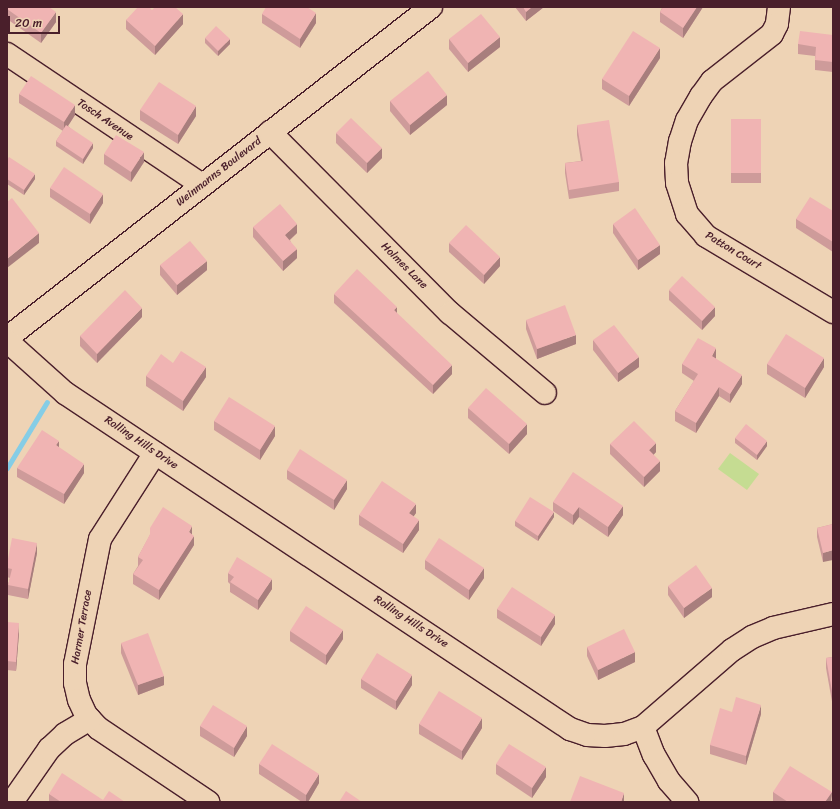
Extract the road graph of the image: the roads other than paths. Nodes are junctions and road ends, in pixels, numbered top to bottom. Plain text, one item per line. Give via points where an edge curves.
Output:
1 (431, 7) edge
2 (779, 7) edge
3 (7, 54) edge
4 (270, 132) junction
5 (202, 186) junction
6 (833, 312) edge
7 (7, 340) edge
8 (545, 393) dead end
9 (155, 453) junction
10 (833, 614) edge
11 (90, 719) junction
12 (643, 727) junction
13 (12, 802) edge
14 (208, 802) edge
15 (687, 802) edge

1 - 4 street, Weinmanns Boulevard
2 - 6 street, Patton Court via 777,24 772,34 712,81 687,120 676,163 677,183 686,214 706,236
3 - 5 street, Tosch Avenue
4 - 5 street, Weinmanns Boulevard
4 - 8 street, Holmes Lane via 450,313
5 - 7 street, Weinmanns Boulevard
7 - 9 street, Rolling Hills Drive via 64,393
9 - 11 street, Harmer Terrace via 108,524 96,556 75,664 75,683 79,700
9 - 12 street, Rolling Hills Drive via 570,729 587,735 605,736 624,734
10 - 12 street, Rolling Hills Drive via 773,628 752,637 732,650
11 - 13 street via 65,734 49,749
11 - 14 street, Harmer Terrace via 113,739
12 - 15 street via 662,768

